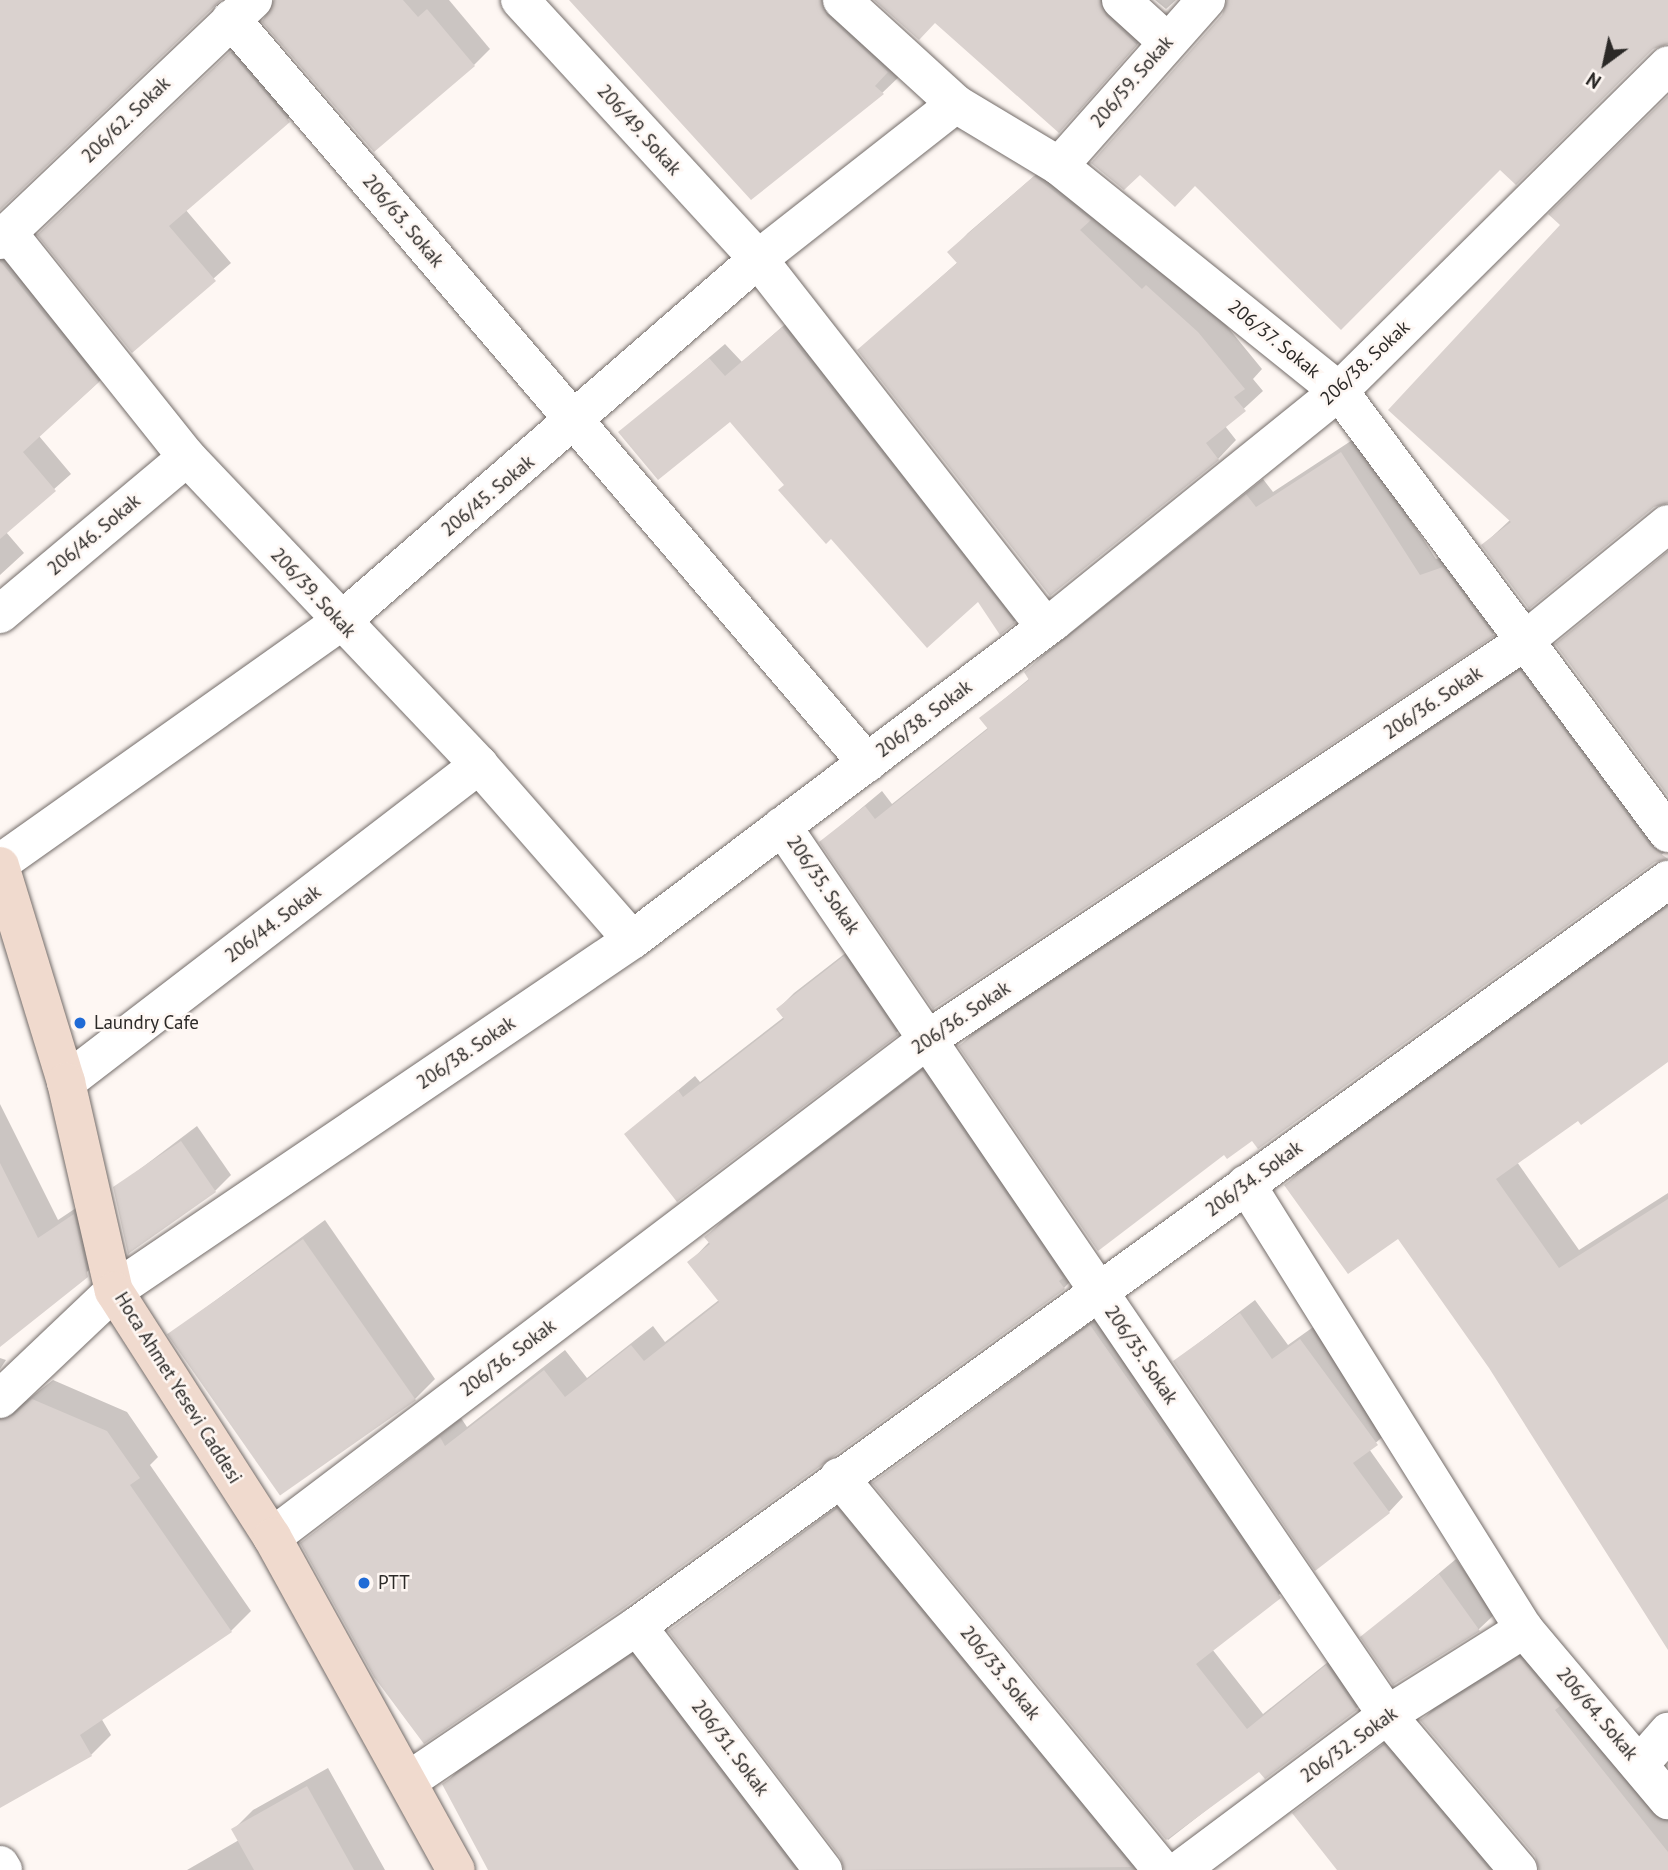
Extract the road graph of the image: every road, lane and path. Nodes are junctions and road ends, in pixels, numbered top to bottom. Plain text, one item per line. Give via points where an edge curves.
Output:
1 (520, 0) edge
2 (842, 0) edge
3 (1121, 0) edge
4 (1206, 0) edge
5 (242, 10) edge
6 (1166, 41) junction
7 (1668, 65) edge
8 (956, 104) junction
9 (1059, 166) junction
10 (4, 237) edge
11 (758, 259) junction
12 (1339, 391) junction
13 (574, 423) junction
14 (187, 457) junction
15 (1668, 524) edge
16 (0, 614) edge
17 (340, 622) junction
18 (1046, 628) junction
19 (1522, 643) junction
20 (867, 763) junction
21 (479, 765) junction
22 (782, 826) junction
23 (1668, 834) edge
24 (0, 864) edge
25 (1668, 880) edge
26 (632, 940) junction
27 (927, 1040) junction
28 (66, 1082) junction
29 (1246, 1184) junction
30 (114, 1291) junction
31 (1098, 1292) junction
32 (0, 1399) edge
33 (839, 1477) junction
34 (272, 1537) junction
35 (636, 1626) junction
36 (1524, 1629) junction
37 (1387, 1715) junction
38 (1668, 1732) edge
39 (1640, 1764) junction
40 (408, 1781) junction
41 (1668, 1800) edge
42 (0, 1865) edge
43 (3, 1870) edge
44 (456, 1870) edge
45 (823, 1870) edge
46 (1162, 1870) edge
47 (1180, 1870) edge
48 (1518, 1870) edge

1 - 11 street, 206/49. Sokak
2 - 8 street, 206/37. Sokak
3 - 6 street
4 - 6 street, 206/59. Sokak
5 - 10 street, 206/62. Sokak
5 - 13 street, 206/63. Sokak
6 - 9 street, 206/59. Sokak
7 - 12 street, 206/38. Sokak
8 - 9 street, 206/37. Sokak
8 - 11 street, 206/45. Sokak
9 - 12 street, 206/37. Sokak
10 - 14 street, 206/39. Sokak
11 - 13 street, 206/45. Sokak
11 - 18 street, 206/49. Sokak
12 - 18 street, 206/38. Sokak
12 - 19 street, 206/37. Sokak
13 - 17 street, 206/45. Sokak
13 - 20 street, 206/63. Sokak
14 - 16 street, 206/46. Sokak
14 - 17 street, 206/39. Sokak
15 - 19 street, 206/36. Sokak
17 - 21 street, 206/39. Sokak
17 - 24 street, 206/45. Sokak
18 - 20 street, 206/38. Sokak
19 - 23 street, 206/37. Sokak
19 - 27 street, 206/36. Sokak
20 - 22 street, 206/38. Sokak
21 - 26 street, 206/39. Sokak
21 - 28 street, 206/44. Sokak
22 - 26 street, 206/38. Sokak
22 - 27 street, 206/35. Sokak
24 - 28 main road, Hoca Ahmet Yesevi Caddesi
25 - 29 street, 206/34. Sokak
26 - 30 street, 206/38. Sokak
27 - 31 street, 206/35. Sokak
27 - 34 street, 206/36. Sokak
28 - 30 main road, Hoca Ahmet Yesevi Caddesi
29 - 31 street, 206/34. Sokak
29 - 36 street, 206/64. Sokak
30 - 32 street, 206/38. Sokak
30 - 34 main road, Hoca Ahmet Yesevi Caddesi
31 - 33 street, 206/34. Sokak
31 - 37 street, 206/35. Sokak
33 - 35 street, 206/34. Sokak
33 - 46 street, 206/33. Sokak
34 - 40 main road, Hoca Ahmet Yesevi Caddesi
35 - 40 street, 206/34. Sokak
35 - 45 street, 206/31. Sokak
36 - 37 street, 206/32. Sokak
36 - 39 street, 206/64. Sokak
37 - 47 street, 206/32. Sokak
37 - 48 street, 206/35. Sokak
38 - 39 street
39 - 41 street, 206/64. Sokak
40 - 44 main road, Hoca Ahmet Yesevi Caddesi
42 - 43 street

